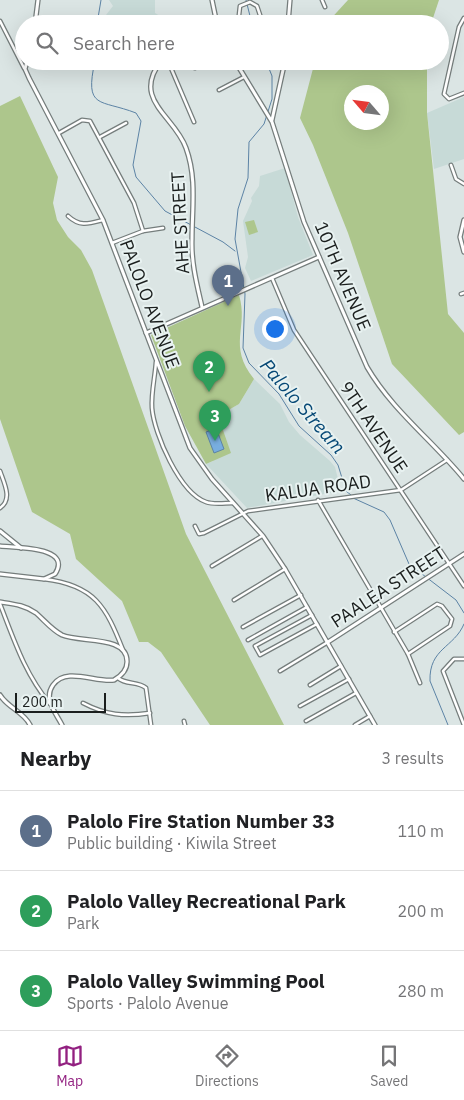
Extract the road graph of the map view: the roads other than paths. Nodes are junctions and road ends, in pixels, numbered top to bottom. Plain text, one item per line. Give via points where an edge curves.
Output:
1 (38, 0) edge
2 (212, 0) edge
3 (290, 0) edge
4 (322, 0) edge
5 (325, 7) dead end
6 (36, 15) edge
7 (215, 15) edge
8 (239, 15) edge
9 (260, 15) edge
10 (289, 15) edge
11 (464, 18) edge
12 (0, 21) edge
13 (15, 50) edge
14 (26, 70) edge
15 (155, 70) edge
16 (172, 70) edge
17 (241, 70) edge
18 (283, 70) edge
19 (245, 76) junction
20 (219, 90) dead end
21 (464, 93) edge
22 (274, 109) junction
23 (266, 110) junction
24 (272, 120) junction
25 (194, 122) dead end
26 (126, 123) dead end
27 (59, 133) junction
28 (100, 137) junction
29 (451, 165) dead end
30 (464, 184) edge
31 (68, 216) dead end
32 (103, 220) junction
33 (464, 220) edge
34 (163, 228) dead end
35 (143, 231) junction
36 (112, 243) junction
37 (464, 252) edge
38 (319, 257) junction
39 (272, 278) junction
40 (202, 307) junction
41 (146, 333) junction
42 (156, 361) junction
43 (448, 459) junction
44 (0, 471) edge
45 (464, 479) edge
46 (401, 490) junction
47 (318, 500) junction
48 (234, 503) junction
49 (0, 508) edge
50 (242, 513) junction
51 (195, 526) dead end
52 (0, 531) edge
53 (263, 536) junction
54 (0, 546) edge
55 (22, 548) junction
56 (464, 554) edge
57 (449, 564) junction
58 (212, 566) dead end
59 (285, 569) junction
60 (0, 574) edge
61 (42, 579) junction
62 (464, 586) edge
63 (300, 595) junction
64 (234, 600) dead end
65 (0, 603) edge
66 (307, 607) junction
67 (381, 608) junction
68 (312, 615) junction
69 (317, 624) junction
70 (243, 627) dead end
71 (394, 632) junction
72 (248, 640) dead end
73 (328, 642) junction
74 (124, 651) junction
75 (408, 654) junction
76 (464, 659) edge
77 (341, 666) junction
78 (280, 671) dead end
79 (118, 678) junction
80 (348, 679) junction
81 (420, 683) dead end
82 (310, 685) dead end
83 (356, 693) junction
84 (0, 696) edge
85 (83, 703) dead end
86 (51, 705) junction
87 (300, 706) dead end
88 (150, 713) junction
89 (370, 716) junction
90 (184, 721) dead end
91 (306, 722) dead end
92 (30, 725) edge
93 (62, 725) edge
94 (151, 725) edge
95 (185, 725) edge
96 (355, 725) edge
97 (375, 725) edge
98 (464, 725) edge

1 - 6 street
2 - 7 street
3 - 10 street
4 - 5 street
8 - 9 street via 240,6 250,2 257,6
11 - 21 street via 459,27 444,95 449,100
12 - 13 street
14 - 27 street, PALOLO AVENUE
15 - 40 street, AHE STREET via 152,99 186,146 194,178 193,263
16 - 25 street
17 - 19 street, 10TH AVENUE
18 - 22 street
19 - 20 street
19 - 23 street, 10TH AVENUE
22 - 23 street
22 - 24 street
23 - 24 street, 10TH AVENUE
24 - 38 street, 10TH AVENUE via 304,222
26 - 28 street
27 - 28 street via 86,119
27 - 32 street, PALOLO AVENUE
28 - 35 street via 134,203
29 - 30 street via 455,177
31 - 32 street via 85,225
32 - 36 street, PALOLO AVENUE
33 - 37 street via 460,237
34 - 35 street
35 - 36 street
36 - 41 street, PALOLO AVENUE
38 - 39 street
38 - 43 street, 10TH AVENUE via 378,386
39 - 40 street
39 - 46 street, 9TH AVENUE via 294,330
40 - 41 street
41 - 42 street, PALOLO AVENUE
42 - 48 street, PALOLO AVENUE via 190,448
42 - 48 street via 153,417 171,464 189,488 205,502
43 - 45 street, 10TH AVENUE
43 - 46 street, KALUA ROAD
44 - 49 street via 7,496
46 - 47 street, KALUA ROAD
46 - 57 street, 9TH AVENUE
47 - 50 street, KALUA ROAD
47 - 67 street
48 - 50 street, PALOLO AVENUE
50 - 51 street, KALUA ROAD via 204,533 199,534
50 - 53 street, PALOLO AVENUE
52 - 55 street
53 - 58 street
53 - 59 street, PALOLO AVENUE
54 - 55 street
55 - 61 street via 48,552 57,558 56,572 50,578
56 - 57 street, PAALEA STREET
57 - 62 street, 9TH AVENUE
57 - 67 street, PAALEA STREET
59 - 63 street, PALOLO AVENUE
59 - 64 street
60 - 61 street
61 - 74 street via 68,584 100,602
63 - 66 street, PALOLO AVENUE
63 - 70 street
65 - 74 street via 16,604 30,610 67,637 112,643
65 - 86 street via 24,667
66 - 68 street, PALOLO AVENUE
66 - 72 street
67 - 71 street
67 - 73 street, PAALEA STREET
68 - 69 street, PALOLO AVENUE
68 - 69 street via 255,646 260,655
69 - 73 street, PALOLO AVENUE
71 - 75 street
71 - 75 street via 437,604 452,619 450,626
73 - 77 street, PALOLO AVENUE
73 - 78 street
74 - 79 street via 127,665
75 - 81 street
76 - 98 street via 454,659 443,670
77 - 80 street, PALOLO AVENUE
77 - 82 street
79 - 86 street via 63,677 50,690
79 - 88 street via 145,687
80 - 83 street, PALOLO AVENUE
80 - 87 street
83 - 89 street, PALOLO AVENUE
83 - 91 street
84 - 92 street
85 - 88 street via 118,716
86 - 93 street
88 - 94 street
89 - 96 street
89 - 97 street, PALOLO AVENUE
90 - 95 street

